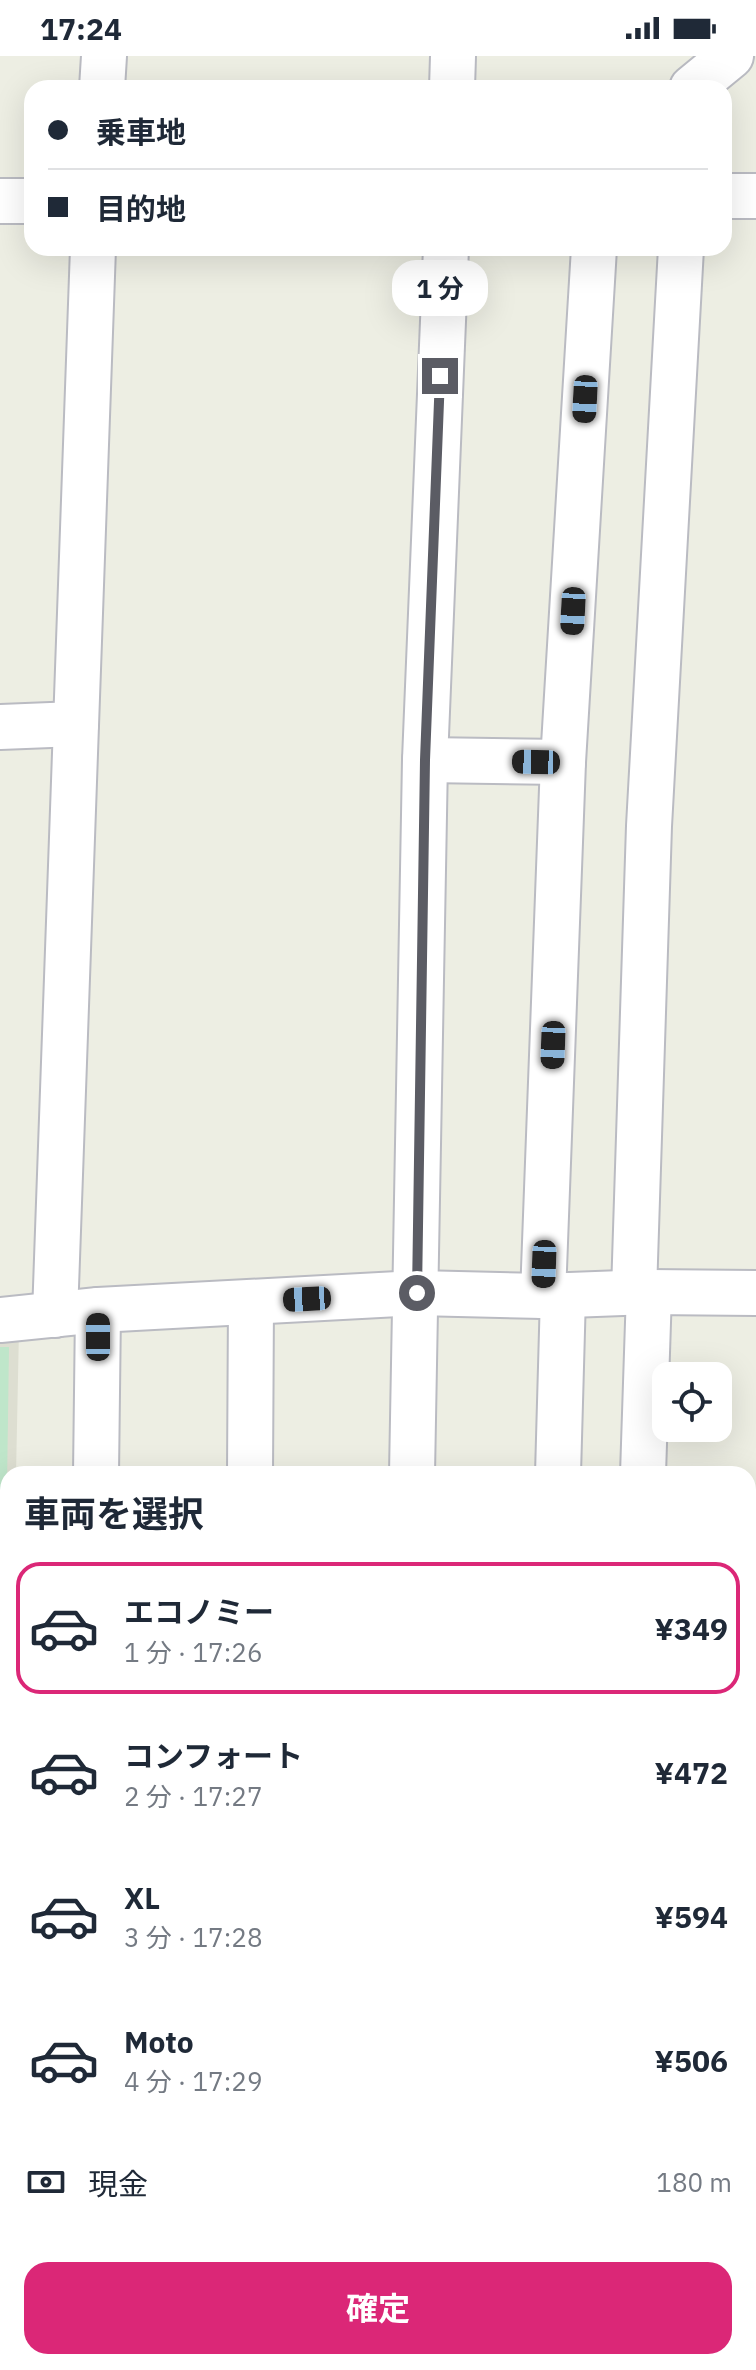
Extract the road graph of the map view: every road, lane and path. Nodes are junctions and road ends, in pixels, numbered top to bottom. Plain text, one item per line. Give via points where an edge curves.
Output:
1 (104, 56) edge
2 (453, 56) edge
3 (731, 56) edge
4 (102, 80) edge
5 (452, 80) edge
6 (702, 80) edge
7 (732, 196) edge
8 (756, 196) edge
9 (0, 201) edge
10 (24, 201) edge
11 (93, 256) edge
12 (446, 256) edge
13 (594, 256) edge
14 (681, 256) edge
15 (76, 724) junction
16 (0, 727) edge
17 (425, 760) junction
18 (563, 762) junction
19 (641, 1292) junction
20 (417, 1293) junction
21 (756, 1293) edge
22 (553, 1296) junction
23 (251, 1302) junction
24 (98, 1310) junction
25 (55, 1315) junction
26 (0, 1320) edge
27 (96, 1466) edge
28 (250, 1466) edge
29 (412, 1466) edge
30 (558, 1466) edge
31 (643, 1466) edge

1 - 4 street
2 - 5 street
3 - 6 street
7 - 8 street
9 - 10 street
11 - 15 street
12 - 17 street
13 - 18 street
14 - 19 street via 649,826
15 - 16 street
15 - 25 street
17 - 18 street
17 - 20 street
18 - 22 street
19 - 21 street
19 - 22 street
19 - 31 street
20 - 22 street
20 - 23 street
20 - 29 street
22 - 30 street
23 - 24 street
23 - 28 street
24 - 25 street
24 - 27 street
25 - 26 street

